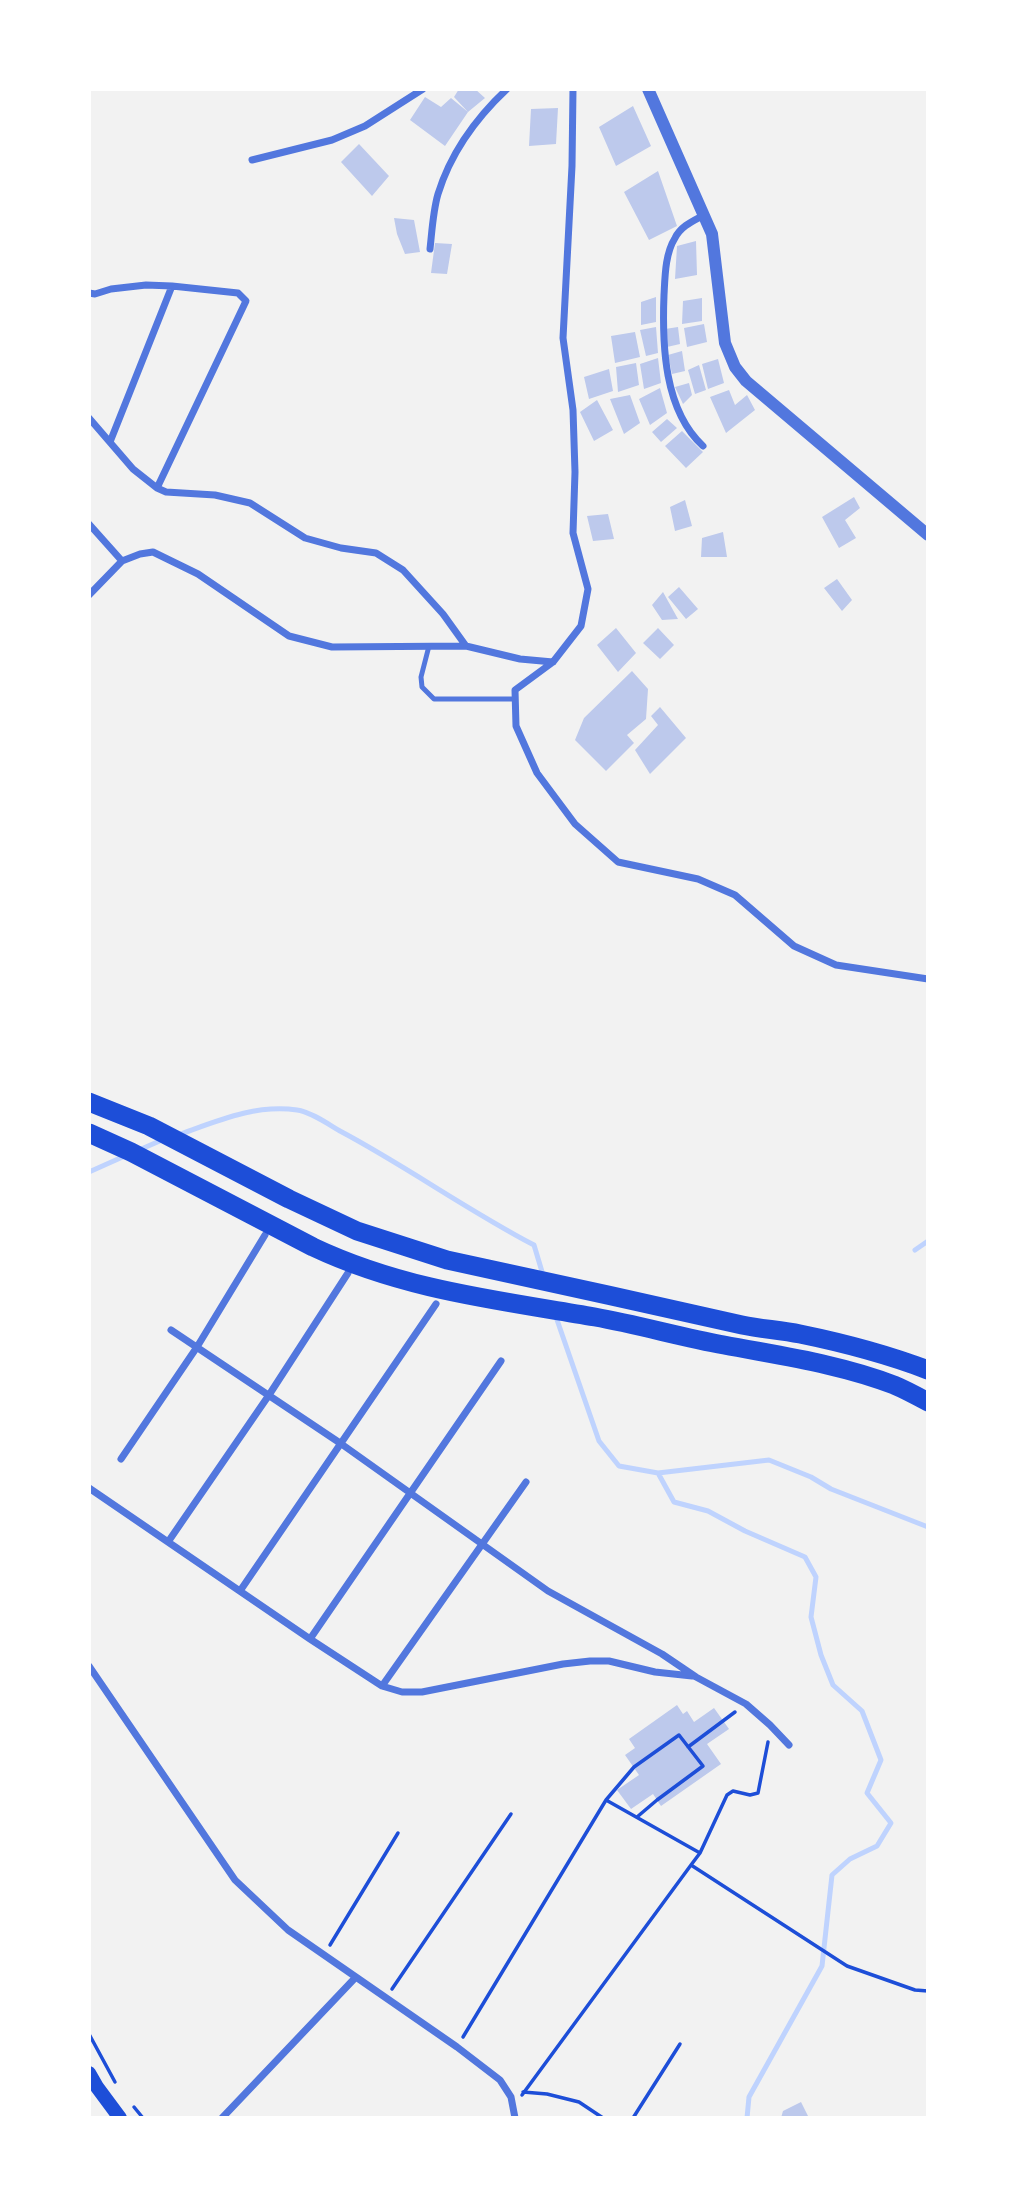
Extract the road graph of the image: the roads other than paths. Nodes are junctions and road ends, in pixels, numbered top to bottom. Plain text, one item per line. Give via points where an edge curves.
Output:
1 (423, 89) edge
2 (507, 89) edge
3 (573, 89) edge
4 (648, 89) edge
5 (252, 160) dead end
6 (705, 215) junction
7 (429, 249) dead end
8 (172, 286) junction
9 (89, 293) edge
10 (89, 418) edge
11 (110, 442) junction
12 (703, 446) dead end
13 (157, 488) junction
14 (89, 524) edge
15 (928, 535) edge
16 (122, 561) junction
17 (89, 595) edge
18 (429, 646) junction
19 (466, 646) junction
20 (552, 662) junction
21 (516, 699) junction
22 (928, 979) edge
23 (89, 1102) edge
24 (89, 1133) edge
25 (265, 1235) dead end
26 (348, 1273) dead end
27 (436, 1304) dead end
28 (171, 1330) dead end
29 (197, 1347) junction
30 (501, 1361) dead end
31 (928, 1370) edge
32 (269, 1395) junction
33 (928, 1402) edge
34 (340, 1443) junction
35 (121, 1459) dead end
36 (526, 1482) dead end
37 (89, 1488) edge
38 (412, 1493) junction
39 (168, 1542) junction
40 (483, 1544) junction
41 (240, 1591) junction
42 (310, 1639) junction
43 (89, 1666) edge
44 (696, 1676) junction
45 (382, 1686) junction
46 (789, 1745) dead end
47 (355, 1978) junction
48 (89, 2073) edge
49 (515, 2117) edge
50 (120, 2118) edge
51 (222, 2118) edge

1 - 5 street via 365,126 332,140
2 - 7 street via 454,153 438,196
3 - 20 street via 563,338 573,410 573,533 588,589 581,626
4 - 6 street
6 - 12 street via 682,229 670,249 663,323 677,405 689,431
6 - 15 street via 714,245 725,343 746,381
8 - 9 street
8 - 11 street
8 - 13 street via 238,293 246,301
10 - 11 street
11 - 13 street
13 - 19 street via 250,503 305,538 376,553 403,570
14 - 16 street
16 - 17 street
16 - 18 street via 153,552 198,574 289,636 332,647
18 - 19 street
18 - 21 lane via 422,687 435,699
19 - 20 street
20 - 21 street via 515,691
21 - 22 street via 516,726 537,773 575,824 618,862 698,879 735,895 794,946 836,965
23 - 31 highway via 149,1126 357,1231 447,1260 654,1307 797,1333 885,1354
24 - 33 highway via 313,1247 376,1273 846,1370 895,1385
25 - 29 street
26 - 32 street
27 - 34 street
28 - 29 street
29 - 32 street
29 - 35 street
30 - 38 street
32 - 34 street
32 - 39 street
34 - 38 street
34 - 41 street
36 - 40 street
37 - 39 street
38 - 40 street
38 - 42 street
39 - 41 street
40 - 44 street via 548,1591
40 - 45 street
41 - 42 street
42 - 45 street
43 - 47 street via 235,1880 288,1930
44 - 45 street via 590,1661 422,1692
44 - 46 street via 746,1704
47 - 49 street via 500,2080 511,2097
47 - 51 street
48 - 50 main road

